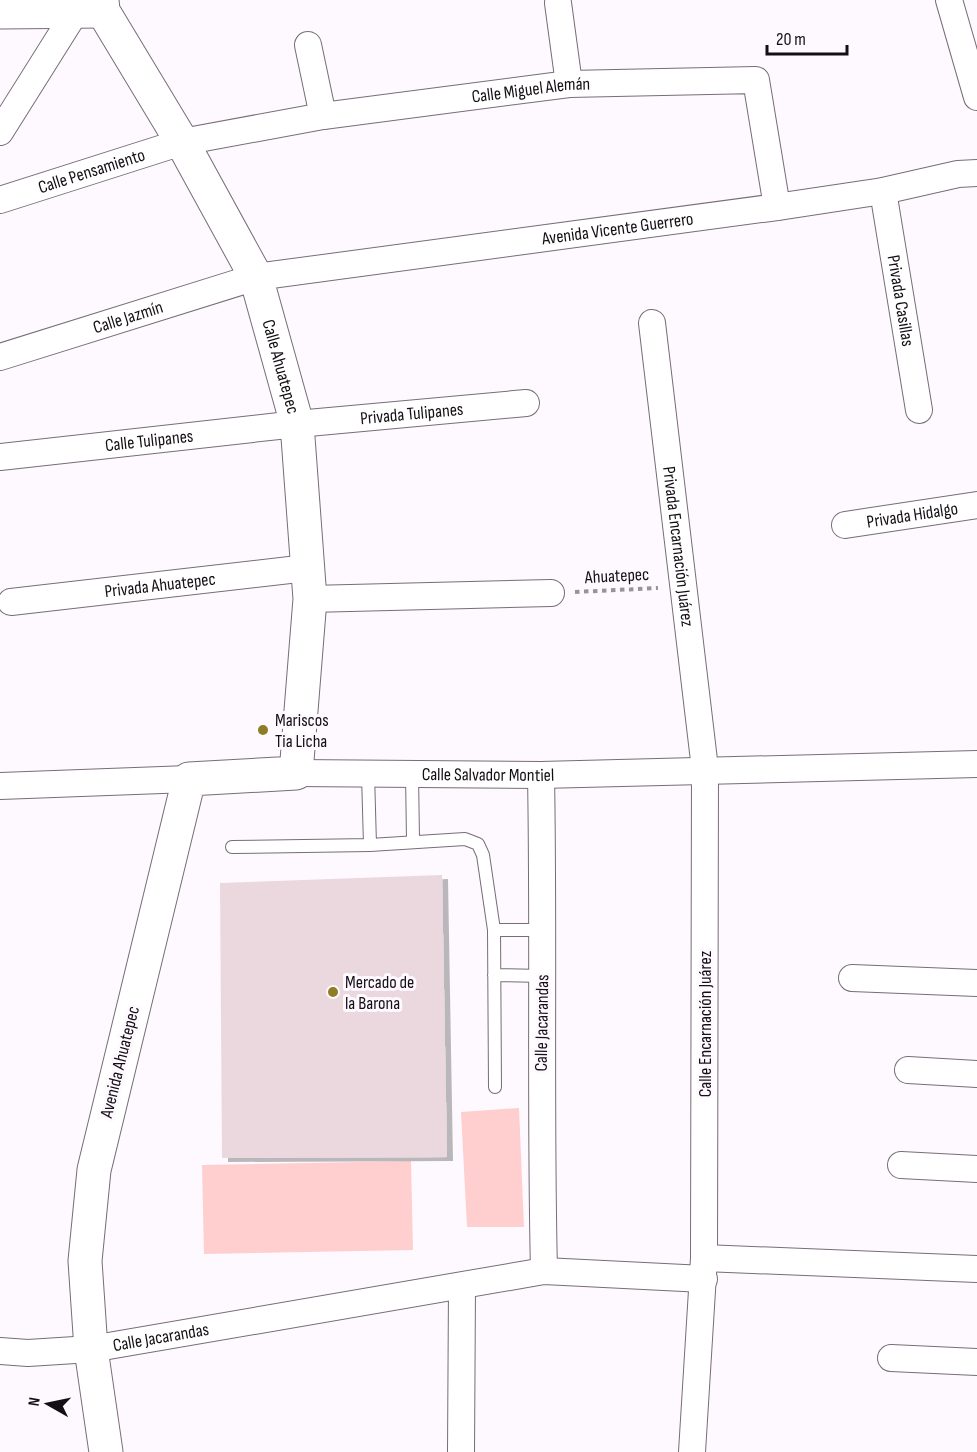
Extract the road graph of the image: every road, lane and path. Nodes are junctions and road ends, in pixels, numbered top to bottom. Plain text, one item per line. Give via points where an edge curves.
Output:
1 (949, 0) edge
2 (558, 3) dead end
3 (94, 7) edge
4 (0, 12) edge
5 (308, 45) dead end
6 (568, 84) junction
7 (977, 97) edge
8 (323, 117) junction
9 (0, 132) edge
10 (182, 142) junction
11 (977, 173) edge
12 (883, 191) junction
13 (0, 200) edge
14 (777, 207) junction
15 (256, 277) junction
16 (652, 323) dead end
17 (0, 357) edge
18 (526, 403) dead end
19 (919, 410) dead end
20 (297, 424) junction
21 (0, 457) edge
22 (977, 505) edge
23 (845, 525) dead end
24 (309, 584) junction
25 (684, 586) junction
26 (550, 593) joint
27 (12, 602) dead end
28 (977, 764) edge
29 (705, 769) junction
30 (296, 773) junction
31 (368, 774) junction
32 (412, 774) junction
33 (541, 775) junction
34 (189, 779) junction
35 (0, 786) edge
36 (413, 840) junction
37 (370, 845) junction
38 (232, 847) dead end
39 (494, 930) junction
40 (544, 930) junction
41 (494, 975) junction
42 (543, 976) junction
43 (852, 978) dead end
44 (977, 983) edge
45 (908, 1070) dead end
46 (977, 1074) edge
47 (495, 1086) dead end
48 (901, 1165) dead end
49 (977, 1169) edge
50 (704, 1268) junction
51 (977, 1269) edge
52 (544, 1271) junction
53 (462, 1287) junction
54 (91, 1350) junction
55 (0, 1351) edge
56 (891, 1358) dead end
57 (977, 1362) edge
58 (106, 1452) edge
59 (460, 1452) edge
60 (692, 1452) edge

1 - 7 street
2 - 6 street
3 - 4 street
3 - 9 street
3 - 10 street, Calle Ahuatepec
5 - 8 street
6 - 8 street, Calle Miguel Alemán
6 - 14 street, Calle Miguel Alemán via 756,80
8 - 10 street, Calle Miguel Alemán
10 - 13 street, Calle Pensamiento
10 - 15 street, Calle Ahuatepec
11 - 12 street, Avenida Vicente Guerrero
12 - 14 street, Avenida Vicente Guerrero
12 - 19 street, Privada Casillas
14 - 15 street, Avenida Vicente Guerrero
15 - 17 street, Calle Jazmín
15 - 20 street, Calle Ahuatepec
16 - 25 street, Privada Encarnación Juárez
18 - 20 street, Privada Tulipanes
20 - 21 street, Calle Tulipanes
20 - 24 street, Calle Ahuatepec
22 - 23 street, Privada Hidalgo
24 - 26 street, Privada Ahuatepec
24 - 27 street, Privada Ahuatepec
24 - 30 street, Calle Ahuatepec
25 - 26 path, Ahuatepec
25 - 29 street, Privada Encarnación Juárez
28 - 29 street, Calle Salvador Montiel
29 - 33 street, Calle Salvador Montiel
29 - 50 street, Calle Encarnación Juárez
30 - 31 street, Calle Salvador Montiel
30 - 34 street, Calle Salvador Montiel
31 - 32 street, Calle Salvador Montiel
31 - 37 lane
32 - 33 street, Calle Salvador Montiel
32 - 36 lane
33 - 40 street, Calle Jacarandas
34 - 35 street, Calle Salvador Montiel
34 - 54 street, Avenida Ahuatepec via 94,1170 85,1261
36 - 37 lane
36 - 39 lane via 465,839 478,844
37 - 38 lane
39 - 40 lane
39 - 41 lane
40 - 42 street, Calle Jacarandas
41 - 42 lane
41 - 47 lane
42 - 52 street, Calle Jacarandas via 540,1101
43 - 44 street
45 - 46 street
48 - 49 street
50 - 51 street, Calle Jacarandas
50 - 52 street, Calle Jacarandas
50 - 60 street
52 - 53 street, Calle Jacarandas
53 - 54 street, Calle Jacarandas
53 - 59 street
54 - 55 street, Calle Jacarandas
54 - 58 street, Avenida Ahuatepec
56 - 57 street

